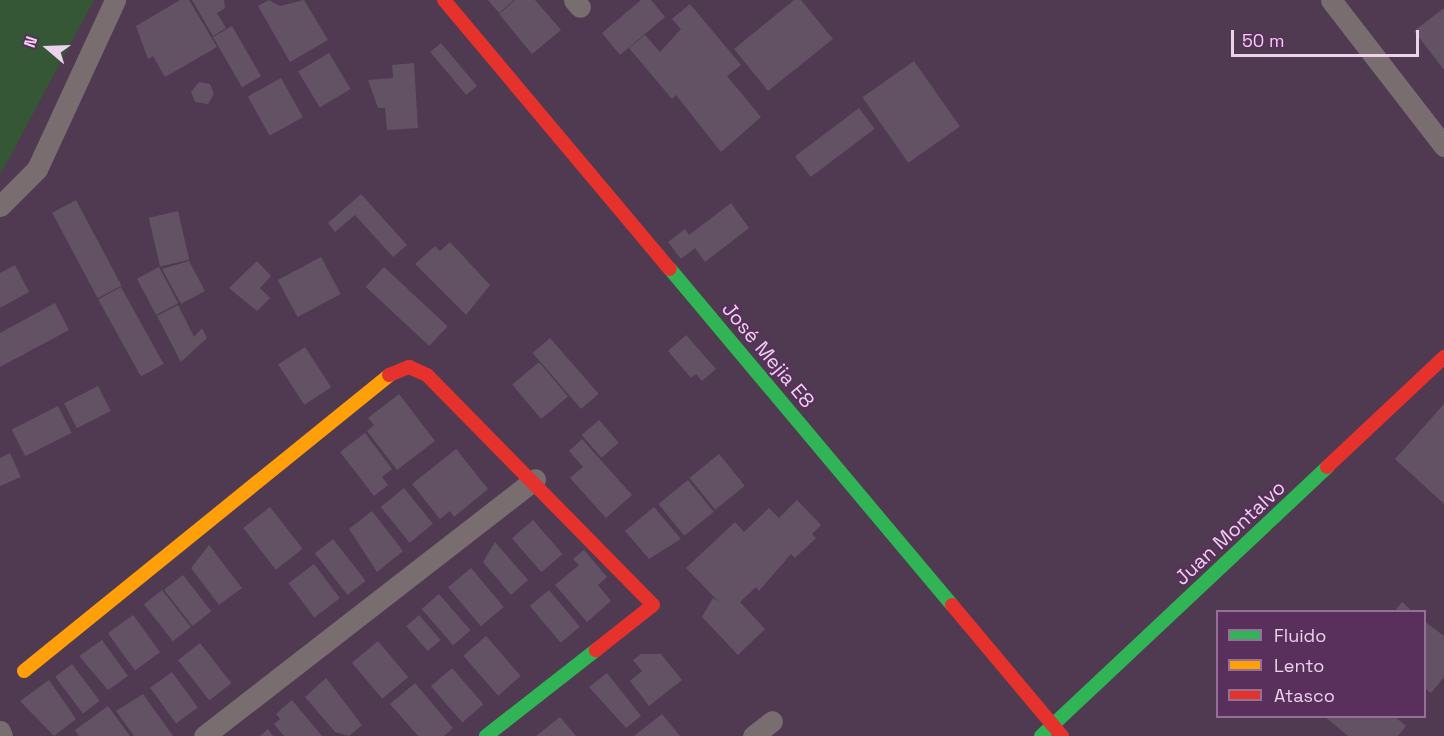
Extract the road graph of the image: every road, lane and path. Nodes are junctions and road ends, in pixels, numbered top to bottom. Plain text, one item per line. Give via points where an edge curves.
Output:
1 (115, 0) edge
2 (444, 0) edge
3 (1331, 0) edge
4 (1444, 146) edge
5 (0, 206) edge
6 (1444, 357) edge
7 (536, 479) junction
8 (24, 671) dead end
9 (772, 721) dead end
10 (0, 731) edge
11 (1058, 731) edge
12 (2, 736) edge
13 (204, 736) edge
14 (486, 736) edge
15 (753, 736) edge
16 (1041, 736) edge

1 - 5 street via 37,169
2 - 11 street, José Mejia E8
3 - 4 street
6 - 11 street, Juan Montalvo
7 - 8 street via 427,375 409,367 394,371
7 - 13 street
7 - 14 street via 653,605
9 - 15 street
10 - 12 street
11 - 16 street, Juan Montalvo

